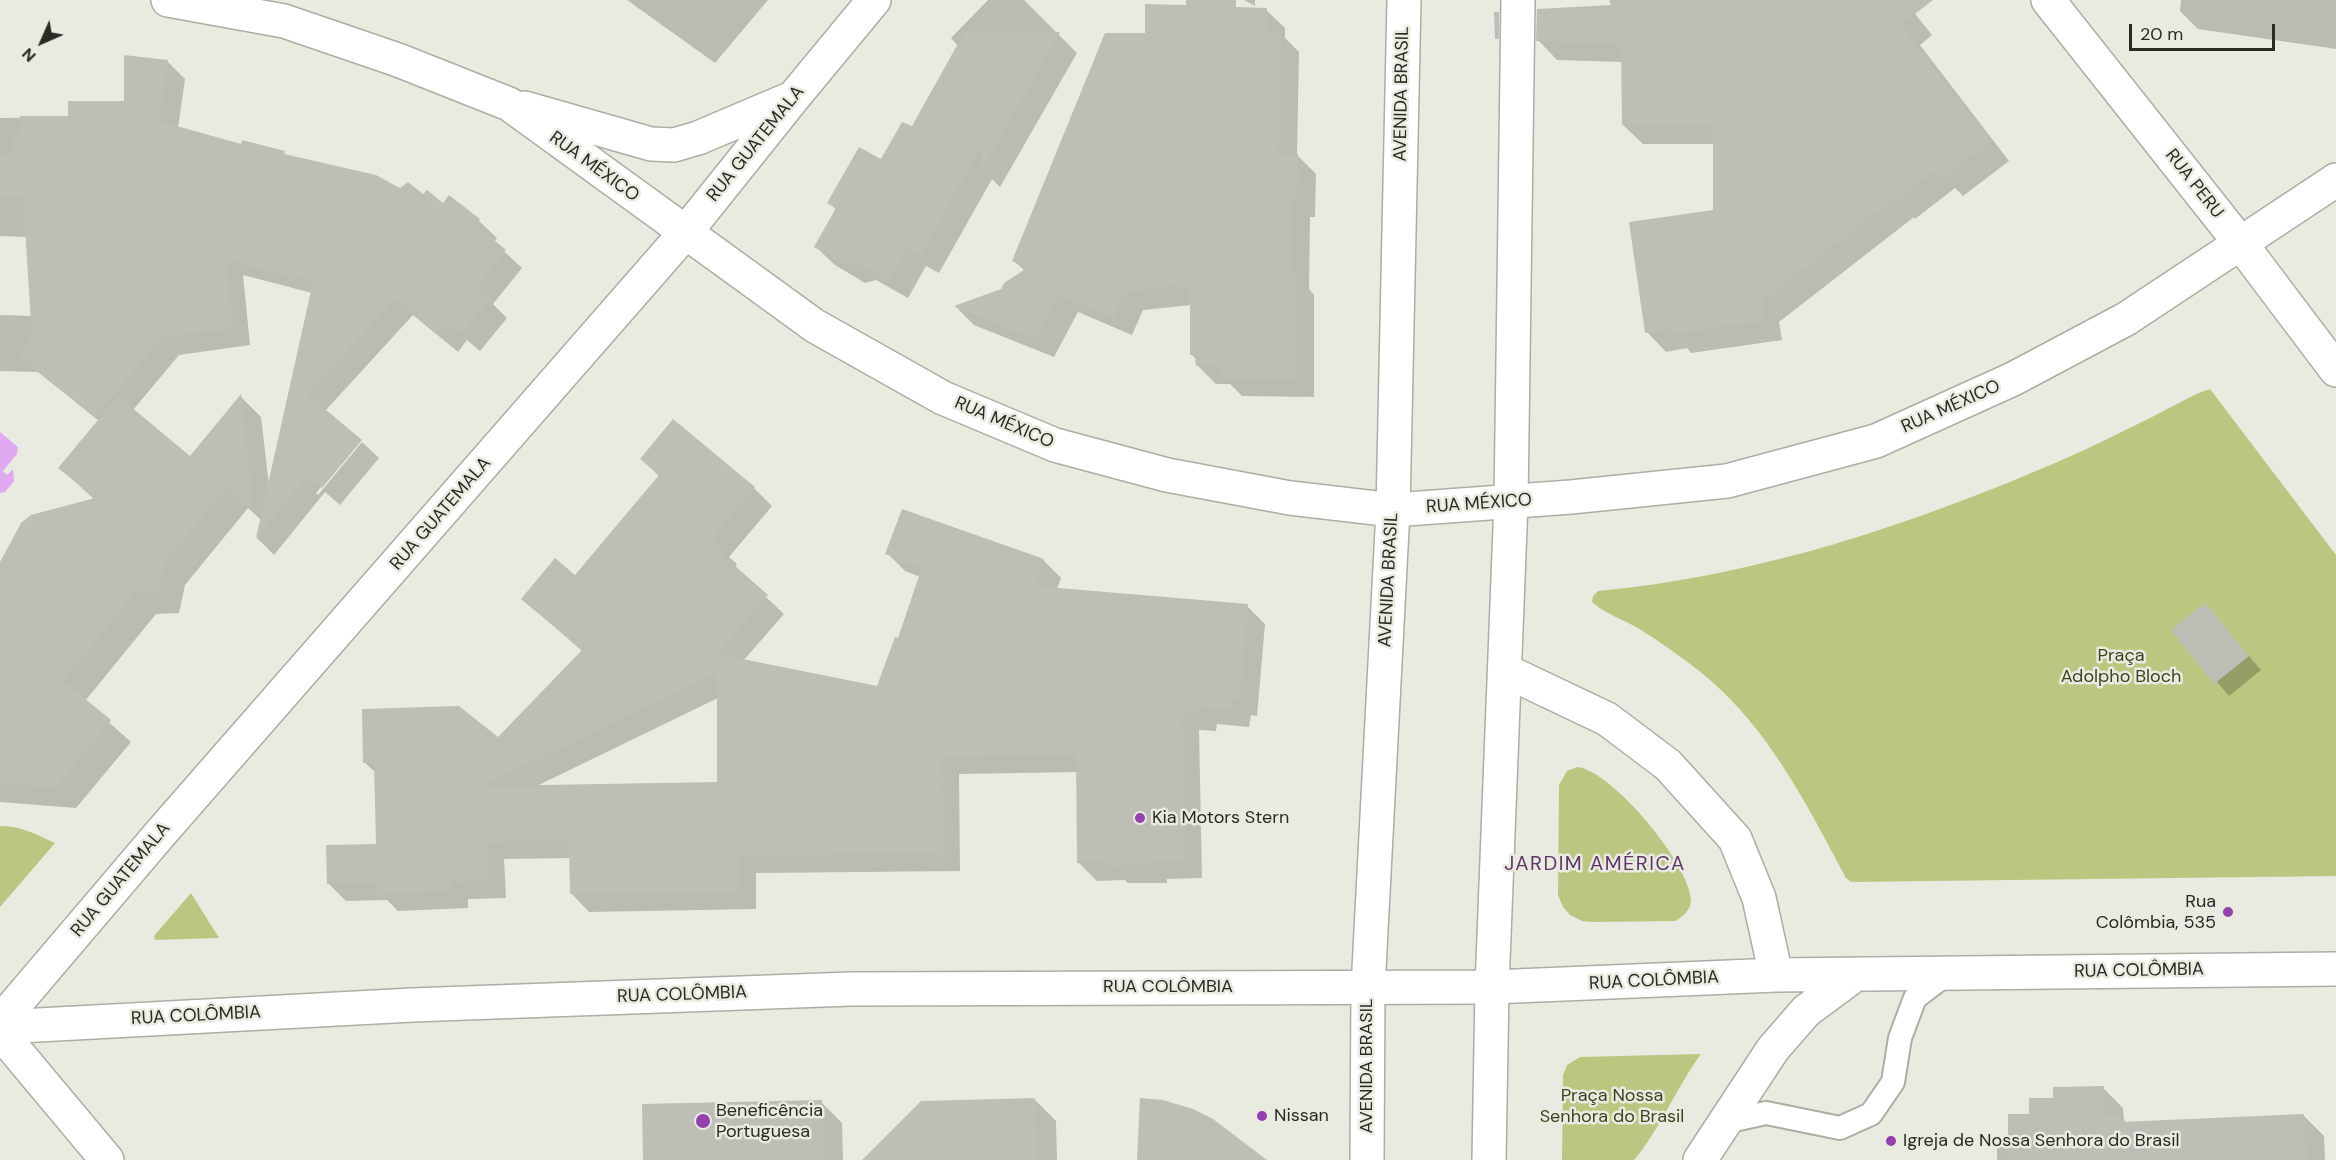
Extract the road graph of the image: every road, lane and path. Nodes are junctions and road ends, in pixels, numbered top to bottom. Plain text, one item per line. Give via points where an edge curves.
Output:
1 (168, 0) edge
2 (874, 0) edge
3 (1404, 0) edge
4 (1518, 0) edge
5 (2048, 0) edge
6 (793, 98) junction
7 (509, 104) junction
8 (2336, 180) edge
9 (685, 233) junction
10 (2241, 244) junction
11 (2336, 370) edge
12 (1511, 502) junction
13 (1393, 510) junction
14 (1506, 671) junction
15 (2336, 969) edge
16 (1948, 973) junction
17 (1856, 974) junction
18 (1776, 975) junction
19 (1492, 987) junction
20 (1368, 988) junction
21 (0, 1025) edge
22 (0, 1032) edge
23 (1725, 1122) junction
24 (107, 1160) edge
25 (1367, 1160) edge
26 (1489, 1160) edge
27 (1700, 1160) edge

1 - 7 main road, RUA MÉXICO via 284,21
2 - 6 main road, RUA GUATEMALA
3 - 13 main road, AVENIDA BRASIL
4 - 12 main road
5 - 10 main road, RUA PERU
6 - 7 main road, RUA MÉXICO via 674,145 651,144
6 - 9 main road, RUA GUATEMALA
7 - 9 main road, RUA MÉXICO
8 - 10 main road, RUA MÉXICO
9 - 13 main road, RUA MÉXICO via 815,326 943,398 1055,446 1167,476 1290,498
9 - 21 main road, RUA GUATEMALA via 160,834
10 - 11 main road, RUA PERU
10 - 12 main road, RUA MÉXICO via 2126,319 2013,379 1876,441 1727,481
12 - 13 main road, RUA MÉXICO
12 - 14 main road
13 - 20 main road, AVENIDA BRASIL
14 - 18 main road via 1607,719 1668,765 1735,839 1759,898
14 - 19 main road
15 - 16 main road, RUA COLÔMBIA
16 - 17 main road, RUA COLÔMBIA
16 - 23 lane via 1915,998 1900,1038 1893,1082 1871,1114 1840,1128 1766,1113
17 - 18 main road, RUA COLÔMBIA
17 - 23 main road via 1806,1011 1779,1041
18 - 19 main road, RUA COLÔMBIA
19 - 20 main road, RUA COLÔMBIA
19 - 26 main road
20 - 21 main road, RUA COLÔMBIA via 851,989
20 - 25 main road, AVENIDA BRASIL
22 - 24 main road
23 - 27 main road

